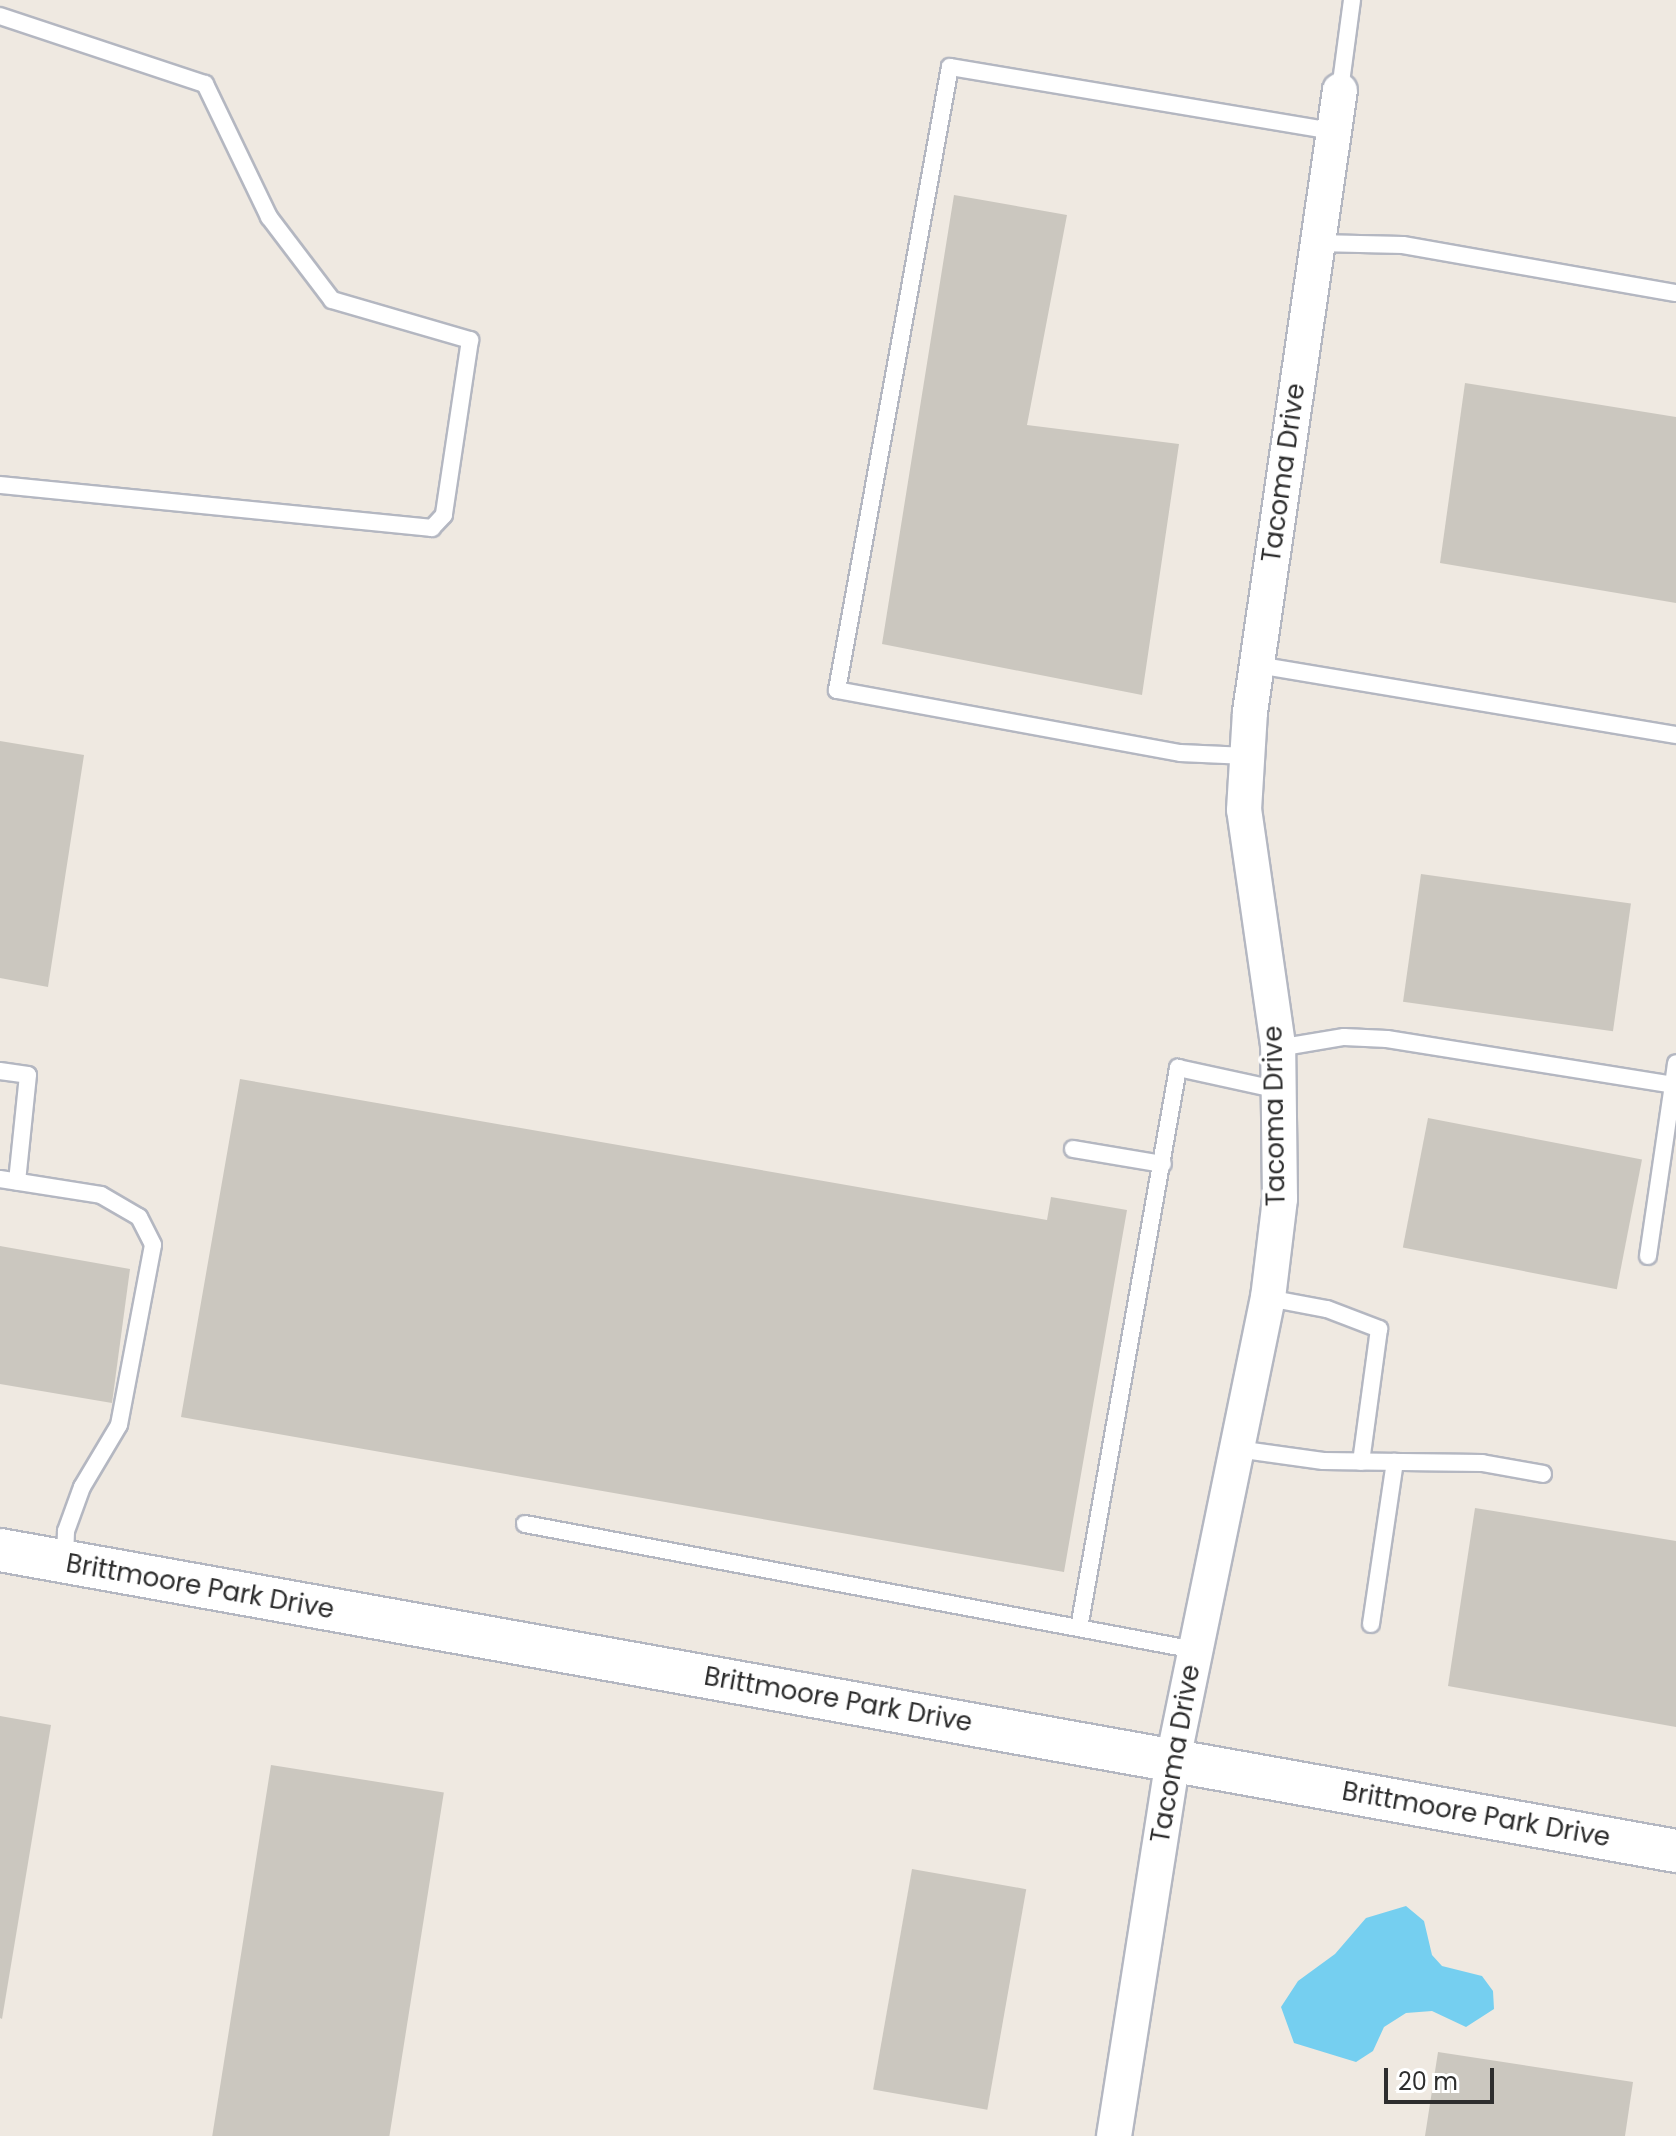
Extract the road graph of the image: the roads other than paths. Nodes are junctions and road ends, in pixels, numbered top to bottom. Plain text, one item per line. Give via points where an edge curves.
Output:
1 (1352, 0) edge
2 (0, 16) edge
3 (1340, 90) joint
4 (1333, 131) junction
5 (1317, 243) junction
6 (1676, 293) edge
7 (0, 485) edge
8 (1257, 665) junction
9 (1676, 735) edge
10 (1247, 756) junction
11 (1278, 1048) junction
12 (1676, 1063) edge
13 (0, 1071) edge
14 (1673, 1085) junction
15 (1279, 1090) junction
16 (1073, 1149) dead end
17 (1163, 1164) junction
18 (8, 1180) edge
19 (1648, 1256) dead end
20 (1268, 1298) junction
21 (1237, 1449) junction
22 (1361, 1462) junction
23 (1395, 1462) junction
24 (1543, 1474) dead end
25 (525, 1524) dead end
26 (0, 1550) edge
27 (64, 1563) junction
28 (1371, 1624) dead end
29 (1079, 1628) junction
30 (1195, 1650) junction
31 (1173, 1760) junction
32 (1676, 1851) edge
33 (1114, 2136) edge

1 - 3 lane
2 - 7 lane via 205,84 269,217 332,300 470,340 444,515 432,528
3 - 4 street, Tacoma Drive
4 - 5 street, Tacoma Drive
4 - 10 lane via 950,67 837,690 1180,753
5 - 6 lane via 1403,245
5 - 8 street, Tacoma Drive
8 - 9 lane
8 - 10 street, Tacoma Drive
10 - 11 street, Tacoma Drive via 1244,810
11 - 14 lane via 1344,1037 1387,1039
11 - 15 street, Tacoma Drive
12 - 14 lane
13 - 18 lane via 28,1075
14 - 19 lane
15 - 17 lane via 1178,1068
15 - 20 street, Tacoma Drive via 1280,1199
16 - 17 lane
17 - 29 lane
18 - 27 lane via 101,1195 139,1217 153,1245 119,1425 82,1487 66,1531
20 - 21 street, Tacoma Drive
20 - 22 lane via 1327,1309 1379,1329
21 - 22 lane
21 - 30 street, Tacoma Drive
22 - 23 lane
23 - 24 lane via 1482,1463
23 - 28 lane
25 - 29 lane
26 - 27 street, Brittmoore Park Drive
27 - 31 street, Brittmoore Park Drive
29 - 30 lane
30 - 31 street, Tacoma Drive
31 - 32 street, Brittmoore Park Drive
31 - 33 street, Tacoma Drive

